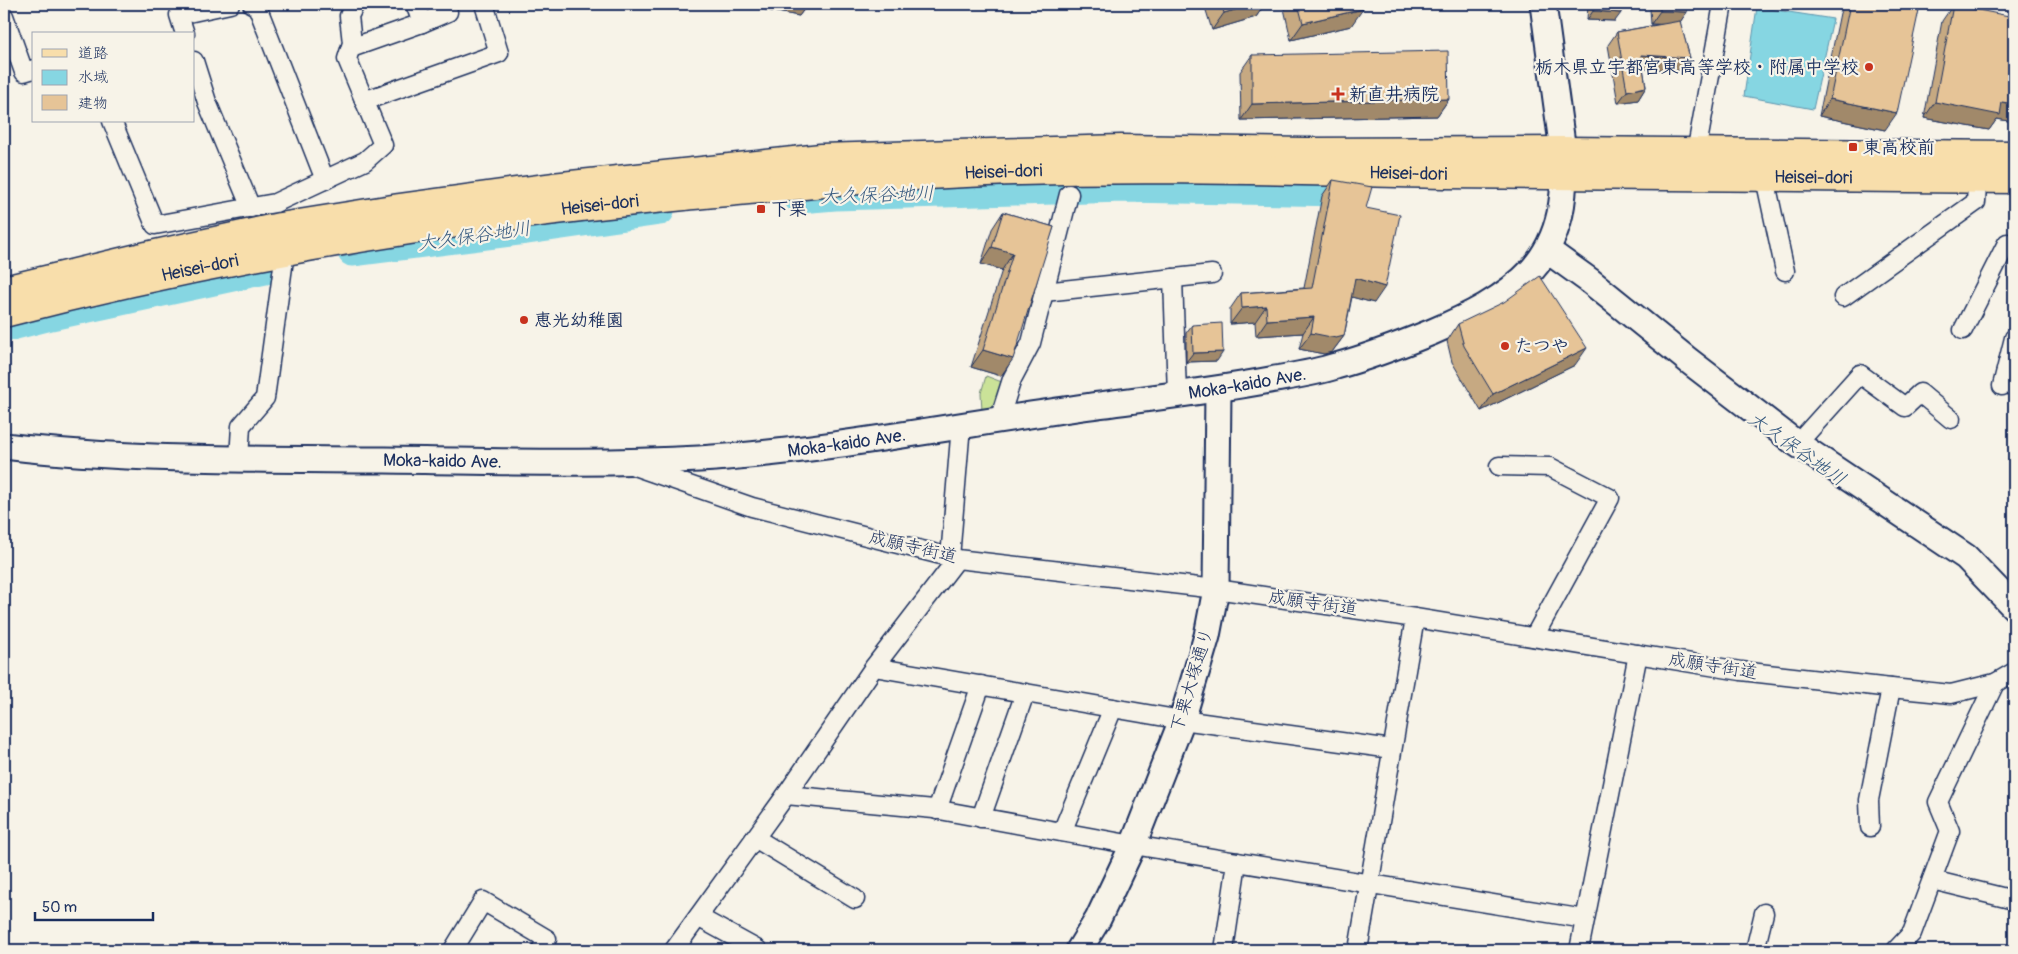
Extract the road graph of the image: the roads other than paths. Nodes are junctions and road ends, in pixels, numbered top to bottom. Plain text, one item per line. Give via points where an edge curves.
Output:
1 (230, 4) edge
2 (252, 4) edge
3 (355, 4) edge
4 (415, 4) edge
5 (446, 4) edge
6 (484, 4) edge
7 (1543, 4) edge
8 (1723, 4) edge
9 (4, 16) edge
10 (422, 23) junction
11 (184, 32) edge
12 (351, 48) junction
13 (195, 65) edge
14 (32, 70) edge
15 (364, 101) junction
16 (112, 122) edge
17 (1696, 152) junction
18 (2014, 156) edge
19 (1564, 163) junction
20 (1978, 167) junction
21 (1765, 178) junction
22 (2014, 179) edge
23 (325, 180) junction
24 (1069, 194) dead end
25 (251, 208) junction
26 (280, 227) junction
27 (2014, 247) edge
28 (1547, 250) junction
29 (1785, 271) dead end
30 (1212, 274) dead end
31 (1173, 278) junction
32 (4, 290) edge
33 (1044, 292) junction
34 (1843, 297) dead end
35 (4, 313) edge
36 (1963, 330) dead end
37 (2014, 338) edge
38 (2002, 386) dead end
39 (1218, 390) junction
40 (1177, 395) junction
41 (1951, 419) dead end
42 (999, 420) junction
43 (961, 425) junction
44 (1797, 444) junction
45 (4, 446) edge
46 (239, 459) junction
47 (619, 460) junction
48 (1499, 466) dead end
49 (954, 558) junction
50 (1216, 589) junction
51 (2014, 607) edge
52 (1414, 618) junction
53 (1534, 638) junction
54 (1638, 654) junction
55 (874, 667) junction
56 (2014, 672) edge
57 (1995, 684) junction
58 (981, 686) junction
59 (1891, 688) junction
60 (1025, 693) junction
61 (1113, 708) junction
62 (1182, 720) junction
63 (1392, 749) junction
64 (786, 795) junction
65 (937, 810) junction
66 (981, 818) junction
67 (1870, 828) dead end
68 (1062, 832) junction
69 (755, 838) junction
70 (1133, 845) junction
71 (1237, 862) junction
72 (1932, 880) junction
73 (1370, 884) junction
74 (855, 899) dead end
75 (2014, 900) edge
76 (1764, 912) dead end
77 (698, 917) junction
78 (1585, 919) junction
79 (453, 950) edge
80 (541, 950) edge
81 (674, 950) edge
82 (758, 950) edge
83 (1080, 950) edge
84 (1224, 950) edge
85 (1358, 950) edge
86 (1579, 950) edge
87 (1755, 950) edge
88 (1896, 950) edge

1 - 11 street via 179,15
2 - 23 street via 257,6
3 - 12 street via 349,16
4 - 10 street
5 - 10 street via 448,12
6 - 15 street via 498,53
7 - 19 street, Moka-kaido Ave.
8 - 17 street
9 - 14 street via 24,72
10 - 12 street
12 - 15 street via 347,59
13 - 25 street
15 - 23 street via 383,145 365,161
16 - 25 street via 155,225
17 - 19 main road, Heisei-dori
17 - 20 main road, Heisei-dori
18 - 20 main road, Heisei-dori
19 - 21 main road, Heisei-dori
19 - 26 main road, Heisei-dori via 989,172 825,182 600,203 373,235
19 - 28 street, Moka-kaido Ave. via 1561,214
20 - 21 main road, Heisei-dori
20 - 22 main road, Heisei-dori
20 - 34 street via 1976,202
21 - 29 street
23 - 26 street
24 - 33 street
25 - 26 street
26 - 32 main road, Heisei-dori
26 - 35 main road, Heisei-dori via 142,280
26 - 46 street via 265,398 241,426
27 - 36 street via 2006,244
28 - 39 street, Moka-kaido Ave. via 1512,288 1486,306 1446,326 1334,367
28 - 44 street
30 - 31 street
31 - 33 street
31 - 40 street
33 - 42 street via 1030,343 1012,379
37 - 38 street
39 - 40 street, Moka-kaido Ave.
39 - 50 street, 下栗大塚通り
40 - 42 street, Moka-kaido Ave.
41 - 44 street via 1920,393 1905,407 1860,374
42 - 43 street, Moka-kaido Ave.
43 - 47 street, Moka-kaido Ave. via 797,449 698,459
43 - 49 street
44 - 51 street via 1966,557
45 - 46 street, Moka-kaido Ave. via 57,452
46 - 47 street, Moka-kaido Ave.
47 - 49 street, 成願寺街道 via 752,507
48 - 53 street via 1550,467 1610,498
49 - 50 street, 成願寺街道
49 - 55 street
50 - 52 street, 成願寺街道
50 - 62 street, 下栗大塚通り via 1207,636
52 - 53 street, 成願寺街道
52 - 63 street
53 - 54 street, 成願寺街道
54 - 59 street, 成願寺街道 via 1741,671
54 - 78 street
55 - 58 street
55 - 64 street
56 - 57 street, 成願寺街道
57 - 59 street, 成願寺街道 via 1951,694
57 - 72 street via 1938,802 1950,831
58 - 60 street
58 - 65 street
59 - 67 street via 1869,800
60 - 61 street
60 - 66 street
61 - 62 street
61 - 68 street
62 - 63 street
62 - 70 street, 下栗大塚通り
63 - 73 street
64 - 65 street
64 - 69 street
65 - 66 street
66 - 68 street
68 - 70 street
69 - 74 street
69 - 77 street
70 - 71 street
70 - 83 street, 下栗大塚通り
71 - 73 street
71 - 84 street
72 - 75 street
72 - 88 street via 1912,933
73 - 78 street
73 - 85 street
76 - 87 street
77 - 81 street
77 - 82 street
78 - 86 street
79 - 80 street via 483,901 547,940

